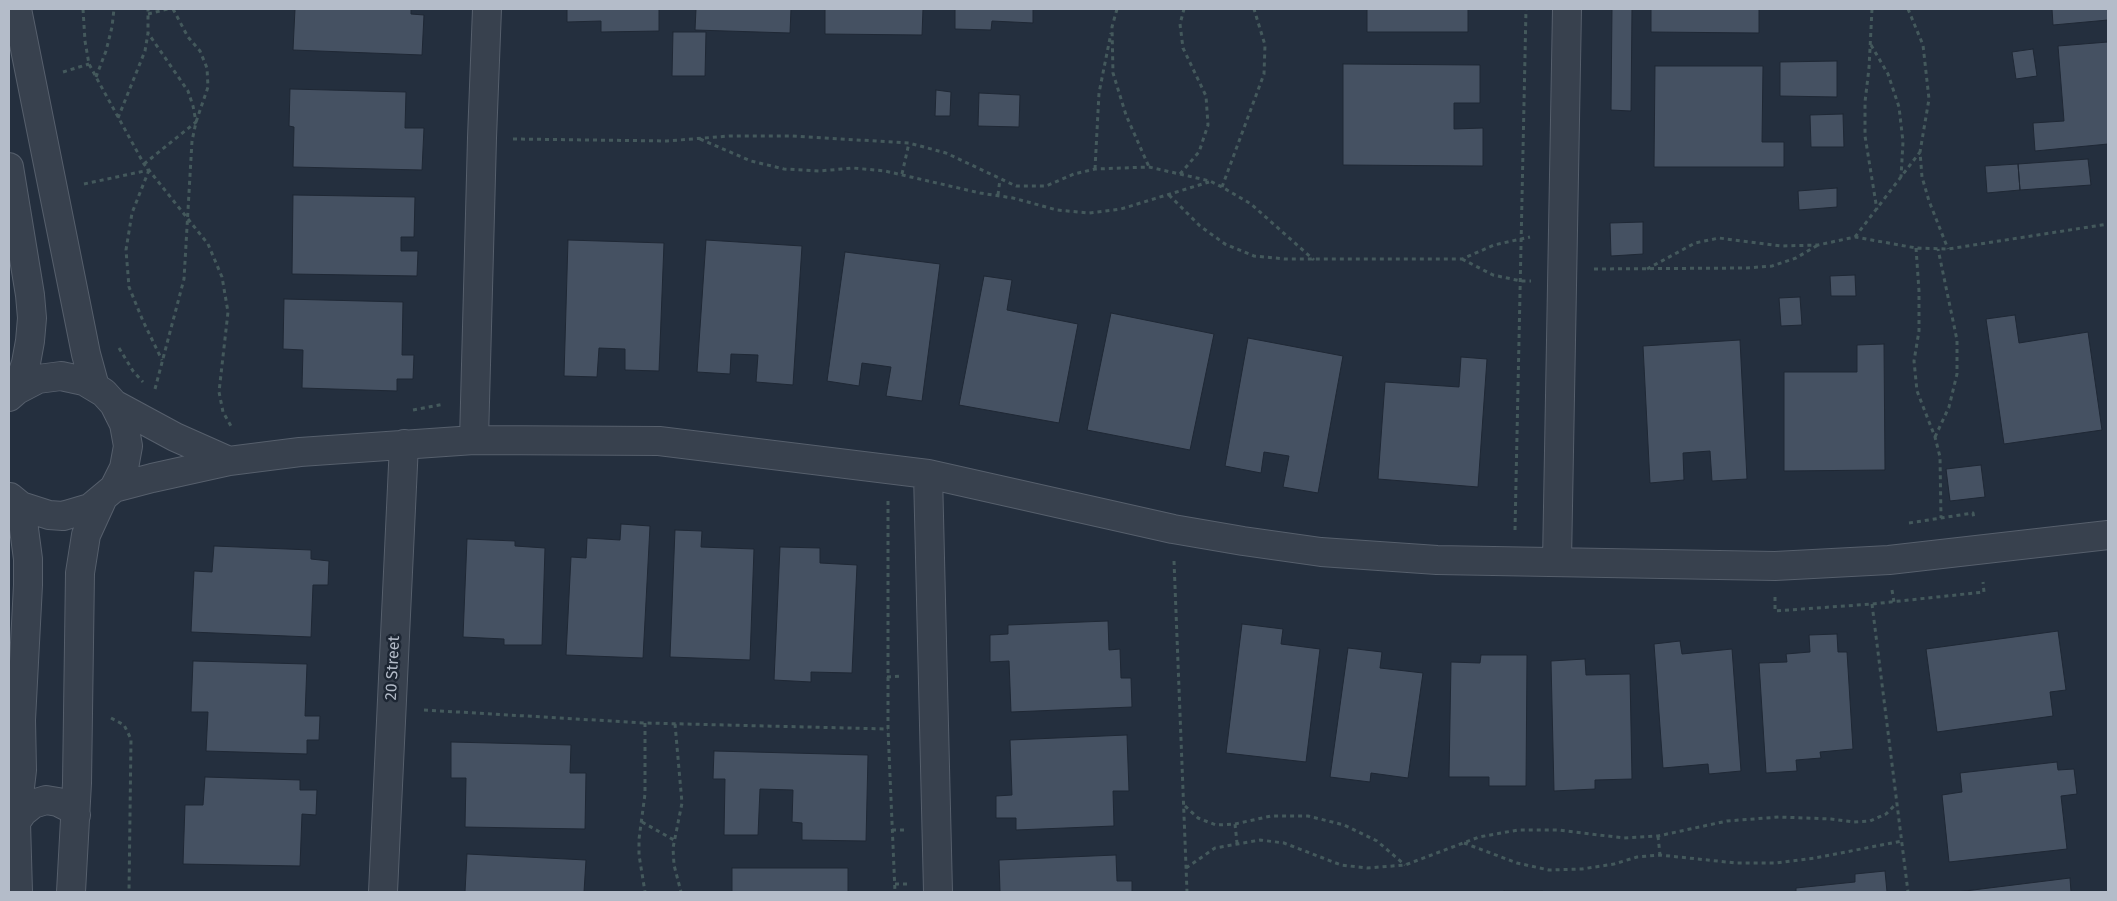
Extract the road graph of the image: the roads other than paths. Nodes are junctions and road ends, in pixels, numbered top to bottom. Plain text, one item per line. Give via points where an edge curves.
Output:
1 (17, 9) edge
2 (487, 9) edge
3 (1566, 9) edge
4 (9, 167) edge
5 (13, 394) edge
6 (109, 399) junction
7 (474, 440) junction
8 (404, 444) junction
9 (229, 460) junction
10 (928, 474) junction
11 (108, 494) junction
12 (15, 501) edge
13 (2108, 535) edge
14 (1557, 562) junction
15 (76, 815) junction
16 (16, 822) junction
17 (18, 892) edge
18 (71, 892) edge
19 (383, 892) edge
20 (938, 892) edge

1 - 6 street via 86,354 95,387
2 - 7 street
3 - 14 street
4 - 5 street via 32,318 26,363
5 - 6 street via 38,379 61,376 84,381
6 - 9 street via 175,437
6 - 11 street via 124,424 128,446 124,468
7 - 8 street
7 - 10 street via 659,441
8 - 9 street
8 - 19 street, 20 Street
9 - 11 street
10 - 14 street via 1173,529 1321,552 1437,560
10 - 20 street
11 - 12 street via 90,508 63,516 42,514
11 - 15 street via 86,535 80,573
12 - 16 street via 28,559 22,770
13 - 14 street via 1889,560 1775,566
15 - 16 street via 70,808 46,800 28,808
15 - 18 street
16 - 17 street

